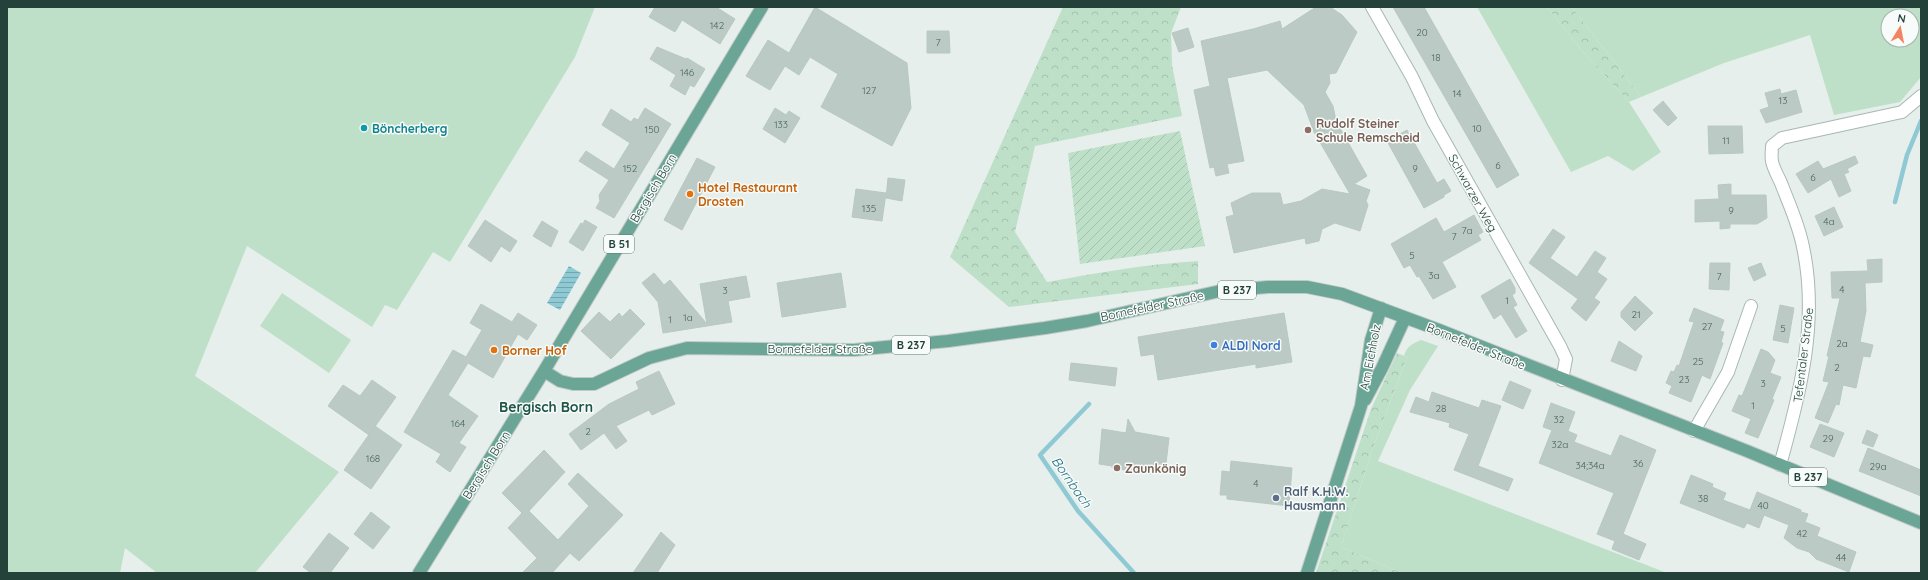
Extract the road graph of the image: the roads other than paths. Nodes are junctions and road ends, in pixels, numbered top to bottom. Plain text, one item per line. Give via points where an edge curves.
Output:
1 (762, 7) edge
2 (1372, 7) edge
3 (1921, 96) edge
4 (1751, 306) dead end
5 (1381, 308) junction
6 (1405, 318) junction
7 (544, 371) junction
8 (1562, 380) junction
9 (1361, 406) junction
10 (1694, 432) junction
11 (1780, 465) junction
12 (1921, 523) edge
13 (419, 573) edge
14 (1307, 573) edge

1 - 7 main road, Bergisch Born / B 51
2 - 8 street, Schwarzer Weg via 1560,346 1566,359
3 - 11 street, Tefentaler Straße via 1902,112 1782,138 1772,146 1772,162 1803,246 1810,294 1798,403
4 - 10 street via 1728,372
5 - 6 main road, Bornefelder Straße / B 237
5 - 7 main road, Bornefelder Straße / B 237 via 1342,294 1307,287 1249,288 1087,321 948,341 854,350 687,348 649,358 594,384 560,381
5 - 9 main road, Am Eichholz via 1371,340
6 - 8 main road, Bornefelder Straße / B 237
6 - 9 main road, Am Eichholz
7 - 13 main road, Bergisch Born / B 51
8 - 10 main road, Bornefelder Straße / B 237
9 - 14 main road, Am Eichholz
10 - 11 main road, Bornefelder Straße / B 237
11 - 12 main road, Bornefelder Straße / B 237

